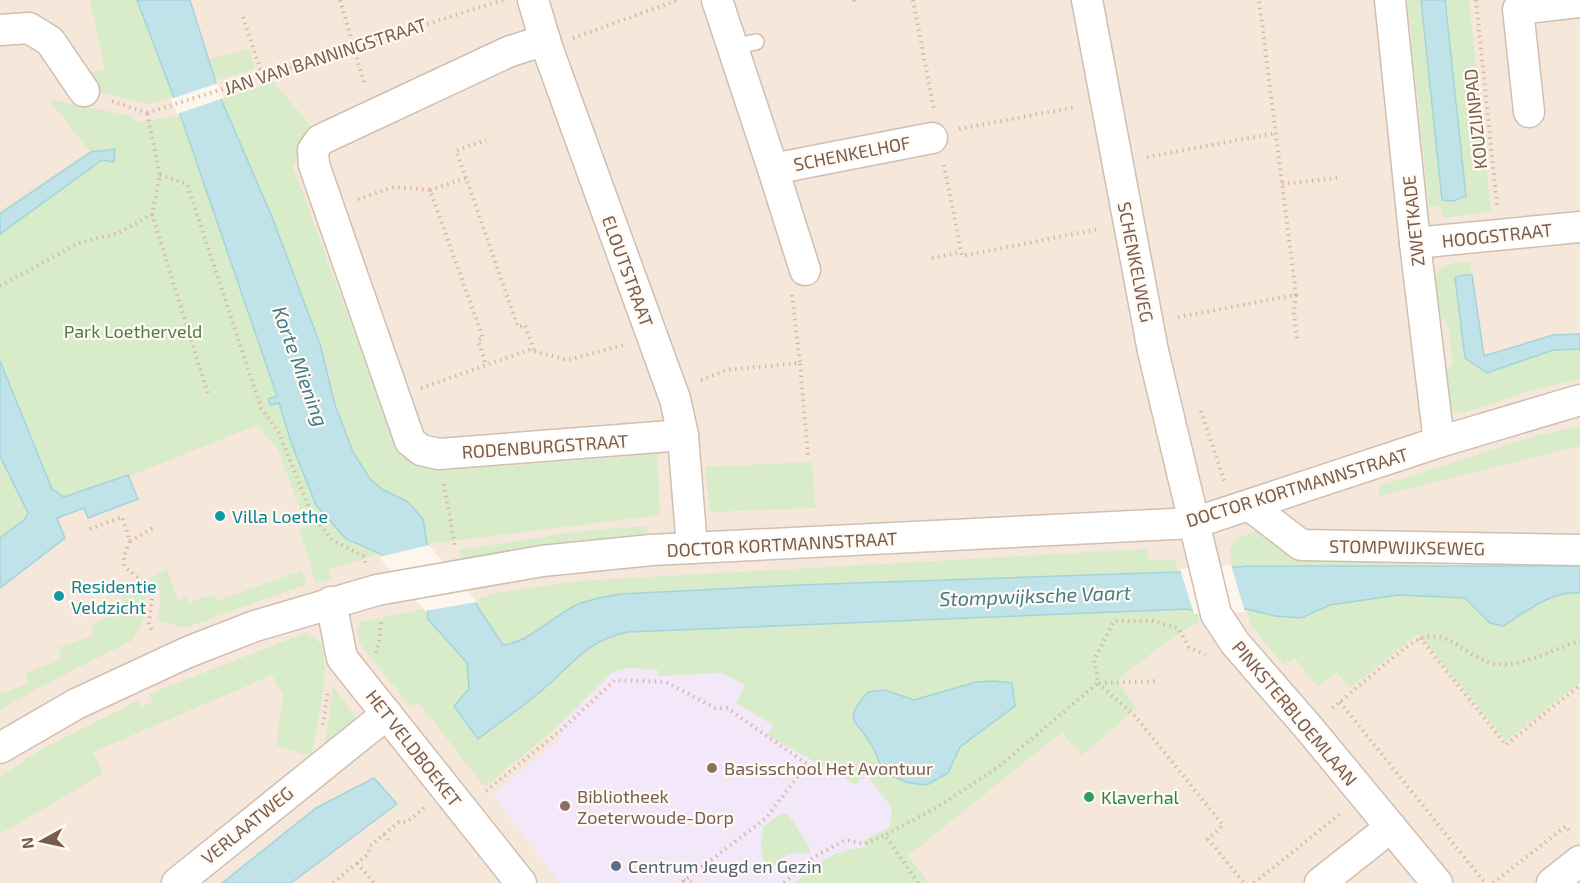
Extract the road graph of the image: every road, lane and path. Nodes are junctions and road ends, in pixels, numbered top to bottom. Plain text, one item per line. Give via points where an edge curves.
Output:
1 (340, 0) edge
2 (503, 0) edge
3 (533, 0) edge
4 (678, 0) edge
5 (717, 0) edge
6 (913, 0) edge
7 (1087, 0) edge
8 (1259, 0) edge
9 (1390, 0) edge
10 (1476, 0) edge
11 (1580, 2) edge
12 (243, 17) dead end
13 (0, 30) edge
14 (546, 43) junction
15 (353, 46) junction
16 (358, 62) dead end
17 (262, 74) junction
18 (84, 91) joint
19 (1106, 101) junction
20 (1529, 112) dead end
21 (147, 113) junction
22 (1276, 133) junction
23 (935, 136) junction
24 (486, 140) dead end
25 (1146, 158) dead end
26 (773, 169) junction
27 (160, 175) junction
28 (466, 178) junction
29 (1337, 178) dead end
30 (1282, 184) junction
31 (430, 190) junction
32 (329, 208) junction
33 (152, 214) junction
34 (1129, 224) junction
35 (1580, 227) edge
36 (1500, 235) junction
37 (1415, 243) junction
38 (961, 252) junction
39 (932, 258) dead end
40 (804, 265) joint
41 (0, 286) edge
42 (1296, 295) junction
43 (1178, 317) dead end
44 (652, 337) junction
45 (1297, 340) dead end
46 (535, 352) junction
47 (800, 363) junction
48 (486, 365) junction
49 (672, 392) junction
50 (209, 397) dead end
51 (395, 397) junction
52 (1580, 400) edge
53 (683, 435) junction
54 (1439, 442) junction
55 (439, 454) junction
56 (808, 456) dead end
57 (1249, 505) junction
58 (1194, 523) junction
59 (155, 527) dead end
60 (90, 529) dead end
61 (130, 541) junction
62 (692, 548) junction
63 (1580, 550) edge
64 (456, 575) junction
65 (386, 588) junction
66 (331, 602) junction
67 (1420, 638) junction
68 (1580, 641) edge
69 (1235, 643) junction
70 (165, 663) junction
71 (350, 668) junction
72 (1159, 681) dead end
73 (1098, 683) junction
74 (1580, 686) edge
75 (1340, 702) junction
76 (387, 714) junction
77 (1308, 727) junction
78 (0, 748) edge
79 (318, 768) junction
80 (1364, 795) junction
81 (454, 799) junction
82 (1391, 828) junction
83 (384, 834) junction
84 (885, 835) junction
85 (388, 840) dead end
86 (1576, 848) edge
87 (357, 863) junction
88 (683, 882) edge
89 (177, 883) edge
90 (333, 883) edge
91 (374, 883) edge
92 (521, 883) edge
93 (695, 883) edge
94 (784, 883) edge
95 (918, 883) edge
96 (1244, 883) edge
97 (1254, 883) edge
98 (1320, 883) edge
99 (1437, 883) edge
100 (1485, 883) edge
101 (1493, 883) edge
102 (1552, 883) edge

1 - 15 path
2 - 15 path, JAN VAN BANNINGSTRAAT
3 - 14 street, ELOUTSTRAAT
4 - 14 path
5 - 26 street, SCHENKELHOF via 744,44
6 - 23 path
7 - 19 street, SCHENKELWEG
8 - 22 path
9 - 37 street, ZWETKADE
10 - 36 path, KOUZIJNPAD
11 - 20 street via 1518,9
12 - 17 path
13 - 18 street via 29,28 50,41
14 - 32 street via 508,52 320,140 313,150 314,165
14 - 44 street, ELOUTSTRAAT
15 - 16 path
15 - 17 path, JAN VAN BANNINGSTRAAT
17 - 21 path, JAN VAN BANNINGSTRAAT
18 - 21 path
19 - 23 path
19 - 34 street, SCHENKELWEG
21 - 27 path
22 - 25 path
22 - 30 path
23 - 26 street, SCHENKELHOF
23 - 38 path
24 - 28 path via 456,151
26 - 40 street, SCHENKELHOF
27 - 33 path
27 - 65 path via 187,184 261,408 279,433 312,515 332,540 363,556
28 - 31 path
28 - 46 path via 518,327 525,325
29 - 30 path
30 - 42 path
31 - 32 path via 394,187
31 - 48 path via 483,338 478,340
32 - 51 street
33 - 41 path via 119,232 79,243
33 - 50 path
34 - 38 path via 962,256
34 - 58 street, SCHENKELWEG via 1153,351
35 - 36 street, HOOGSTRAAT
36 - 37 street, HOOGSTRAAT
37 - 54 street, ZWETKADE via 1413,302
38 - 39 path
40 - 47 path via 790,278
42 - 43 path
42 - 45 path
44 - 46 path via 568,360
44 - 49 street, ELOUTSTRAAT
46 - 48 path via 529,350
47 - 49 path via 726,370
47 - 56 path
48 - 51 path
49 - 53 street, ELOUTSTRAAT
51 - 55 street, RODENBURGSTRAAT via 410,441 421,450
52 - 54 street, DOCTOR KORTMANNSTRAAT
53 - 55 street, RODENBURGSTRAAT
53 - 62 street, ELOUTSTRAAT
54 - 57 street, DOCTOR KORTMANNSTRAAT
55 - 64 path
57 - 58 street, DOCTOR KORTMANNSTRAAT
57 - 63 street, STOMPWIJKSEWEG via 1301,545
58 - 62 street, DOCTOR KORTMANNSTRAAT
58 - 69 street, PINKSTERBLOEMLAAN via 1216,614
59 - 61 path
60 - 61 path via 123,517
61 - 70 path via 124,566 153,590 149,623
62 - 64 street, DOCTOR KORTMANNSTRAAT via 542,561
64 - 65 street, DOCTOR KORTMANNSTRAAT
65 - 66 street, DOCTOR KORTMANNSTRAAT
65 - 71 path via 375,655
66 - 70 street, DOCTOR KORTMANNSTRAAT via 255,626
66 - 71 street, HET VELDBOEKET
67 - 68 path via 1449,639 1477,658 1500,664
67 - 74 path via 1506,745
67 - 75 path
69 - 73 path via 1217,655 1205,655 1189,647 1179,628 1152,621 1114,621 1094,660
69 - 77 street, PINKSTERBLOEMLAAN
70 - 78 street, DOCTOR KORTMANNSTRAAT via 76,704
71 - 76 street, HET VELDBOEKET
71 - 79 path via 331,674
72 - 73 path
73 - 84 path via 997,768 936,808
73 - 96 path via 1135,716 1224,825 1208,838
75 - 77 path
75 - 100 path
76 - 79 street, VERLAATWEG
76 - 81 street, HET VELDBOEKET
77 - 80 street, PINKSTERBLOEMLAAN
79 - 89 street, VERLAATWEG
80 - 82 street, PINKSTERBLOEMLAAN
80 - 97 path
81 - 83 path via 407,822 399,822
81 - 88 path via 560,731 615,680 666,682 715,708 727,708 807,764 766,818
81 - 92 street, HET VELDBOEKET
82 - 98 street
82 - 99 street, PINKSTERBLOEMLAAN
83 - 85 path
83 - 87 path
84 - 94 path via 865,844 845,840 814,857
84 - 95 path
86 - 101 path via 1566,826
86 - 102 street
87 - 90 path
87 - 91 path
88 - 93 path

